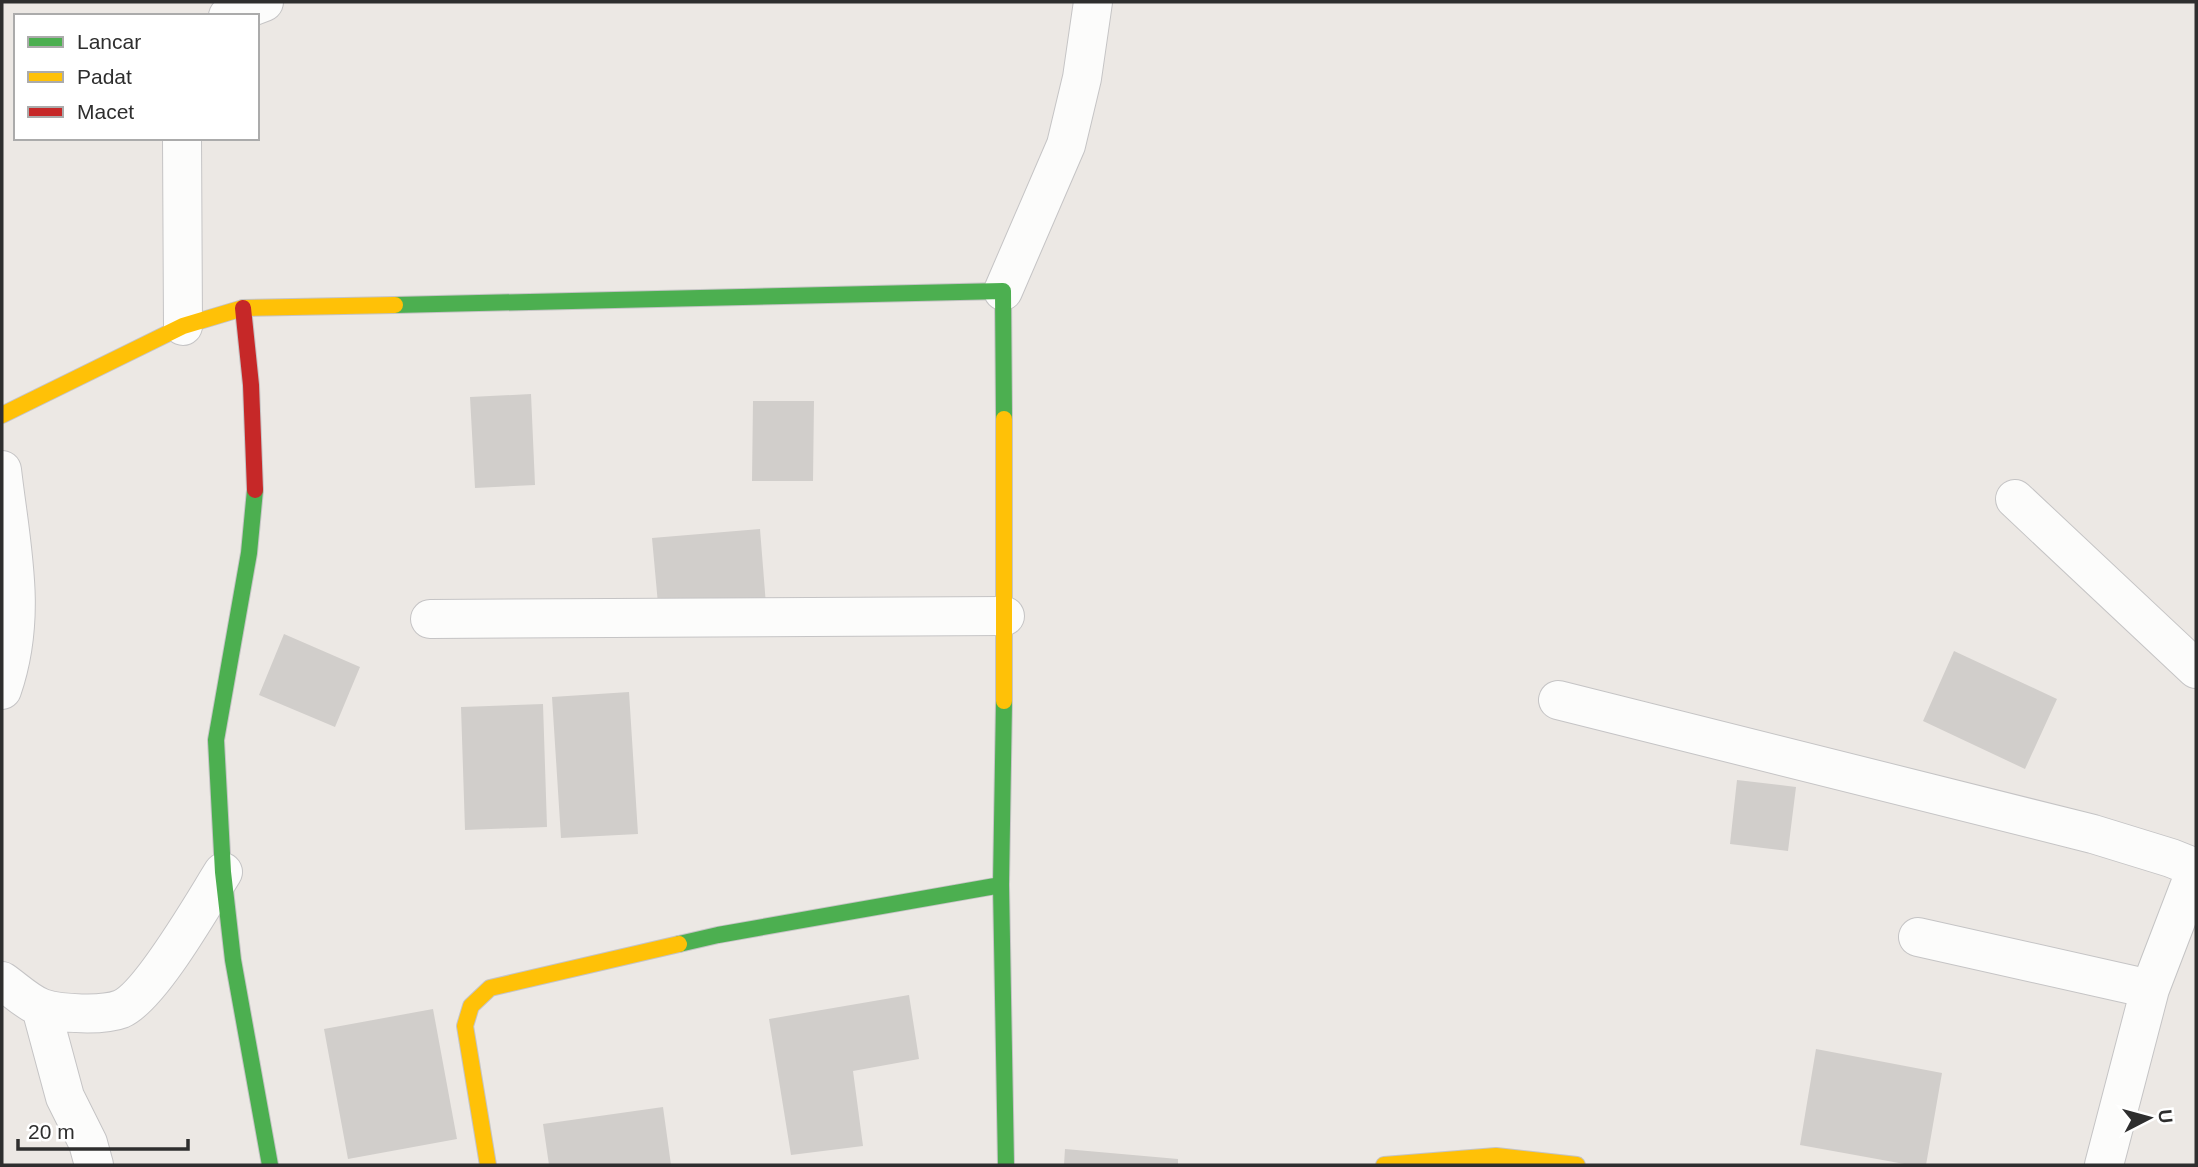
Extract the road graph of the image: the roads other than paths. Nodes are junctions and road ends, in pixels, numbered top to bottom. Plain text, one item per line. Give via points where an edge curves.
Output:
1 (264, 2) edge
2 (1093, 2) edge
3 (233, 14) edge
4 (182, 140) edge
5 (1003, 291) junction
6 (243, 308) junction
7 (183, 326) junction
8 (2, 415) edge
9 (2, 470) edge
10 (2015, 499) dead end
11 (1005, 616) junction
12 (430, 619) dead end
13 (2196, 669) edge
14 (2, 690) edge
15 (1558, 700) dead end
16 (2196, 869) edge
17 (223, 872) junction
18 (1001, 885) junction
19 (1917, 937) dead end
20 (2, 981) edge
21 (2150, 989) junction
22 (40, 1007) junction
23 (94, 1165) edge
24 (270, 1165) edge
25 (488, 1165) edge
26 (1006, 1165) edge
27 (1384, 1165) edge
28 (1577, 1165) edge
29 (2104, 1165) edge

1 - 3 street
2 - 5 street via 1066,145
4 - 7 street
5 - 6 street
5 - 11 street
6 - 7 street
6 - 17 street via 256,477 249,554 216,740
7 - 8 street
9 - 14 street via 17,599 16,632
10 - 13 street
11 - 12 street
11 - 18 street
15 - 16 street via 2093,834
16 - 21 street
17 - 22 street via 140,995 122,1008 85,1013
17 - 24 street via 233,960
18 - 25 street via 718,935 490,988 471,1006 465,1026
18 - 26 street
19 - 21 street
20 - 22 street
21 - 29 street
22 - 23 street via 65,1097
27 - 28 street via 1496,1156

